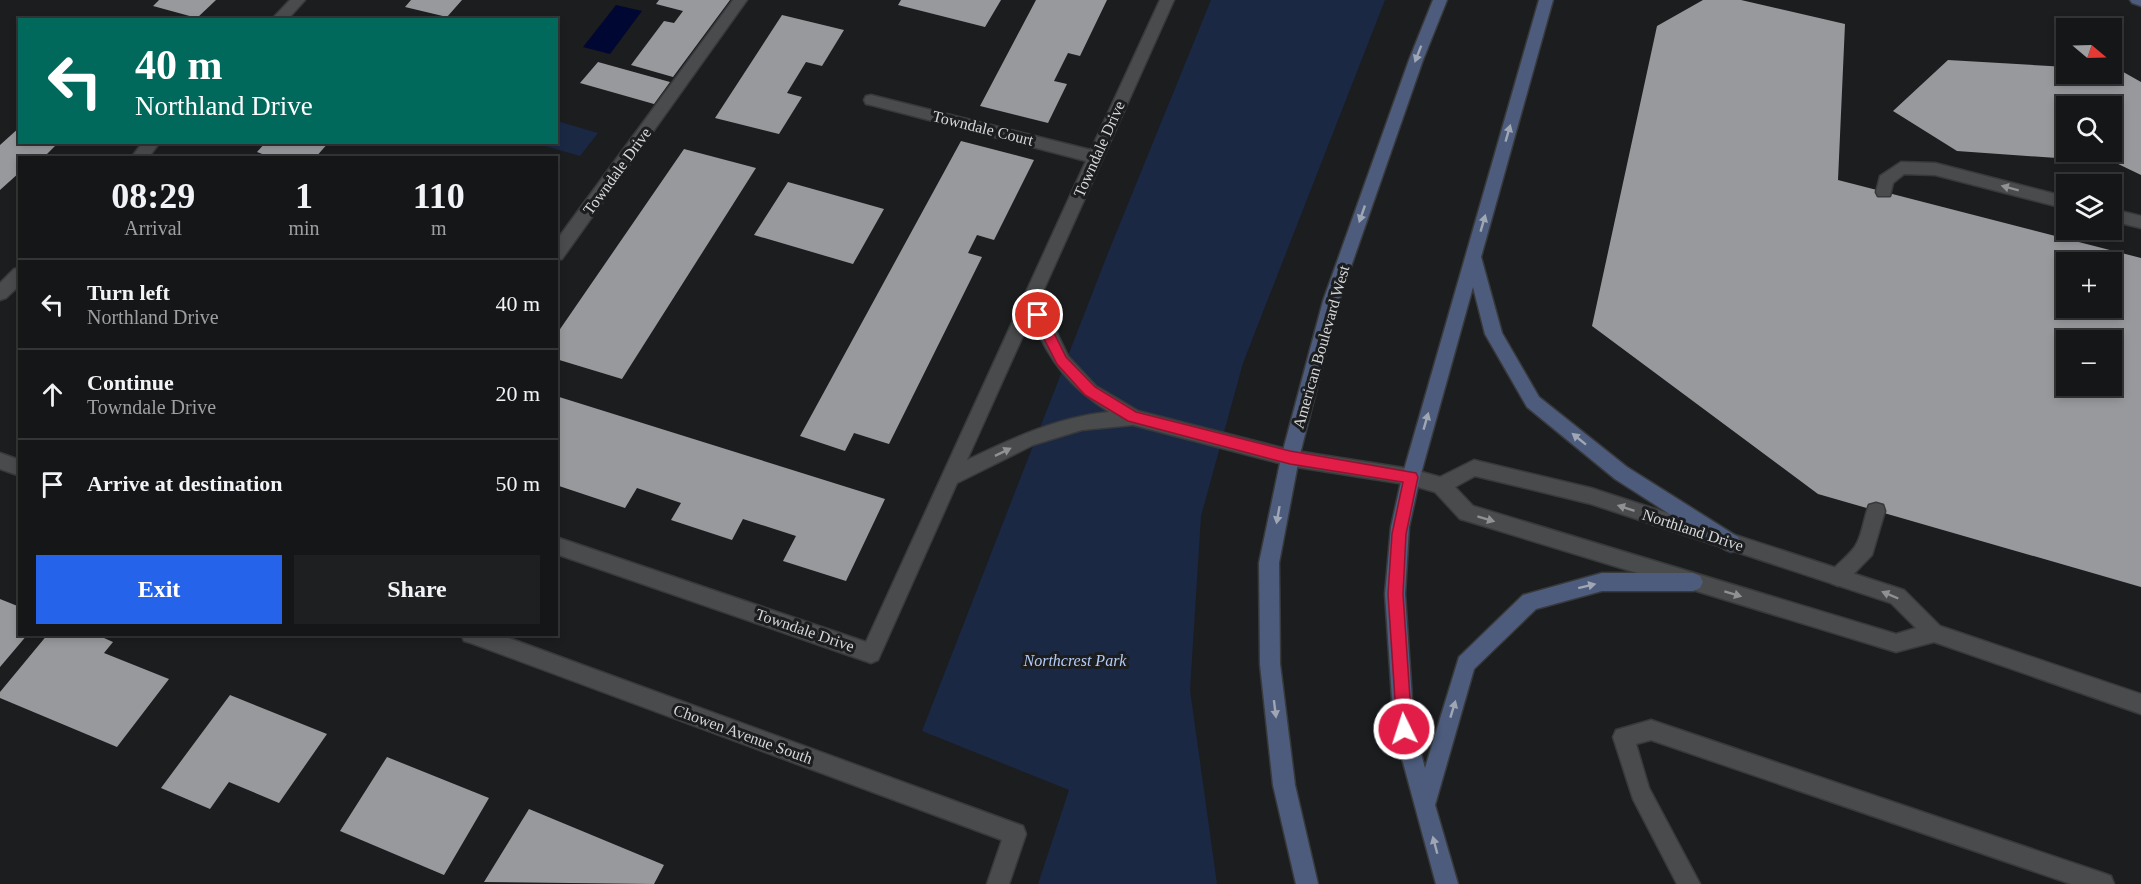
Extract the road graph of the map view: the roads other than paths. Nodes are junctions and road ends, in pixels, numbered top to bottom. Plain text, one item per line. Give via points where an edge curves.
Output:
1 (298, 0) edge
2 (740, 0) edge
3 (1167, 0) edge
4 (1440, 0) edge
5 (1557, 0) edge
6 (1544, 6) edge
7 (280, 18) edge
8 (870, 100) dead end
9 (151, 144) edge
10 (140, 156) edge
11 (1095, 157) junction
12 (1884, 192) dead end
13 (2056, 200) edge
14 (2122, 217) edge
15 (2141, 222) edge
16 (558, 251) edge
17 (1473, 256) junction
18 (18, 276) edge
19 (0, 293) edge
20 (1032, 299) junction
21 (1133, 417) junction
22 (1290, 458) junction
23 (0, 461) edge
24 (18, 467) edge
25 (1411, 477) junction
26 (951, 478) junction
27 (1441, 485) junction
28 (1876, 511) dead end
29 (1731, 543) junction
30 (558, 546) edge
31 (1838, 577) junction
32 (1693, 582) junction
33 (1934, 633) junction
34 (476, 636) edge
35 (2141, 704) edge
36 (1424, 805) junction
37 (998, 884) edge
38 (1307, 884) edge
39 (1447, 884) edge
40 (1689, 884) edge
41 (2103, 884) edge

1 - 7 street
2 - 16 street, Towndale Drive
3 - 11 street, Towndale Drive
4 -> 22 main road, American Boulevard West via 1331,301
5 - 6 main road
17 -> 6 main road
8 - 11 street, Towndale Court
9 - 10 street
11 - 20 street, Towndale Drive
13 -> 12 street via 1935,169 1901,168 1886,180
14 - 15 street
25 -> 17 main road
29 -> 17 main road via 1621,473 1533,402 1494,334
18 - 19 street
20 - 21 street via 1062,361 1090,391
20 - 26 street, Towndale Drive
21 - 22 street
26 -> 21 street via 1039,436 1082,422
22 - 25 street
22 -> 38 main road, American Boulevard West via 1269,563 1270,664 1284,785
23 - 24 street
25 - 27 street
25 - 36 main road via 1399,534 1395,594 1404,729
26 - 30 street, Towndale Drive via 871,653
29 -> 27 street, Northland Drive via 1591,496 1474,468
27 -> 32 street via 1467,513
28 - 31 street via 1865,549
29 - 31 street, Northland Drive
33 -> 31 street, Northland Drive via 1897,596
32 -> 33 street via 1896,643
36 -> 32 main road via 1466,664 1530,601 1602,582
33 - 35 street, Northland Drive
34 - 37 street, Chowen Avenue South via 1016,834
39 -> 36 main road
40 - 41 street via 1640,792 1623,737 1651,730

